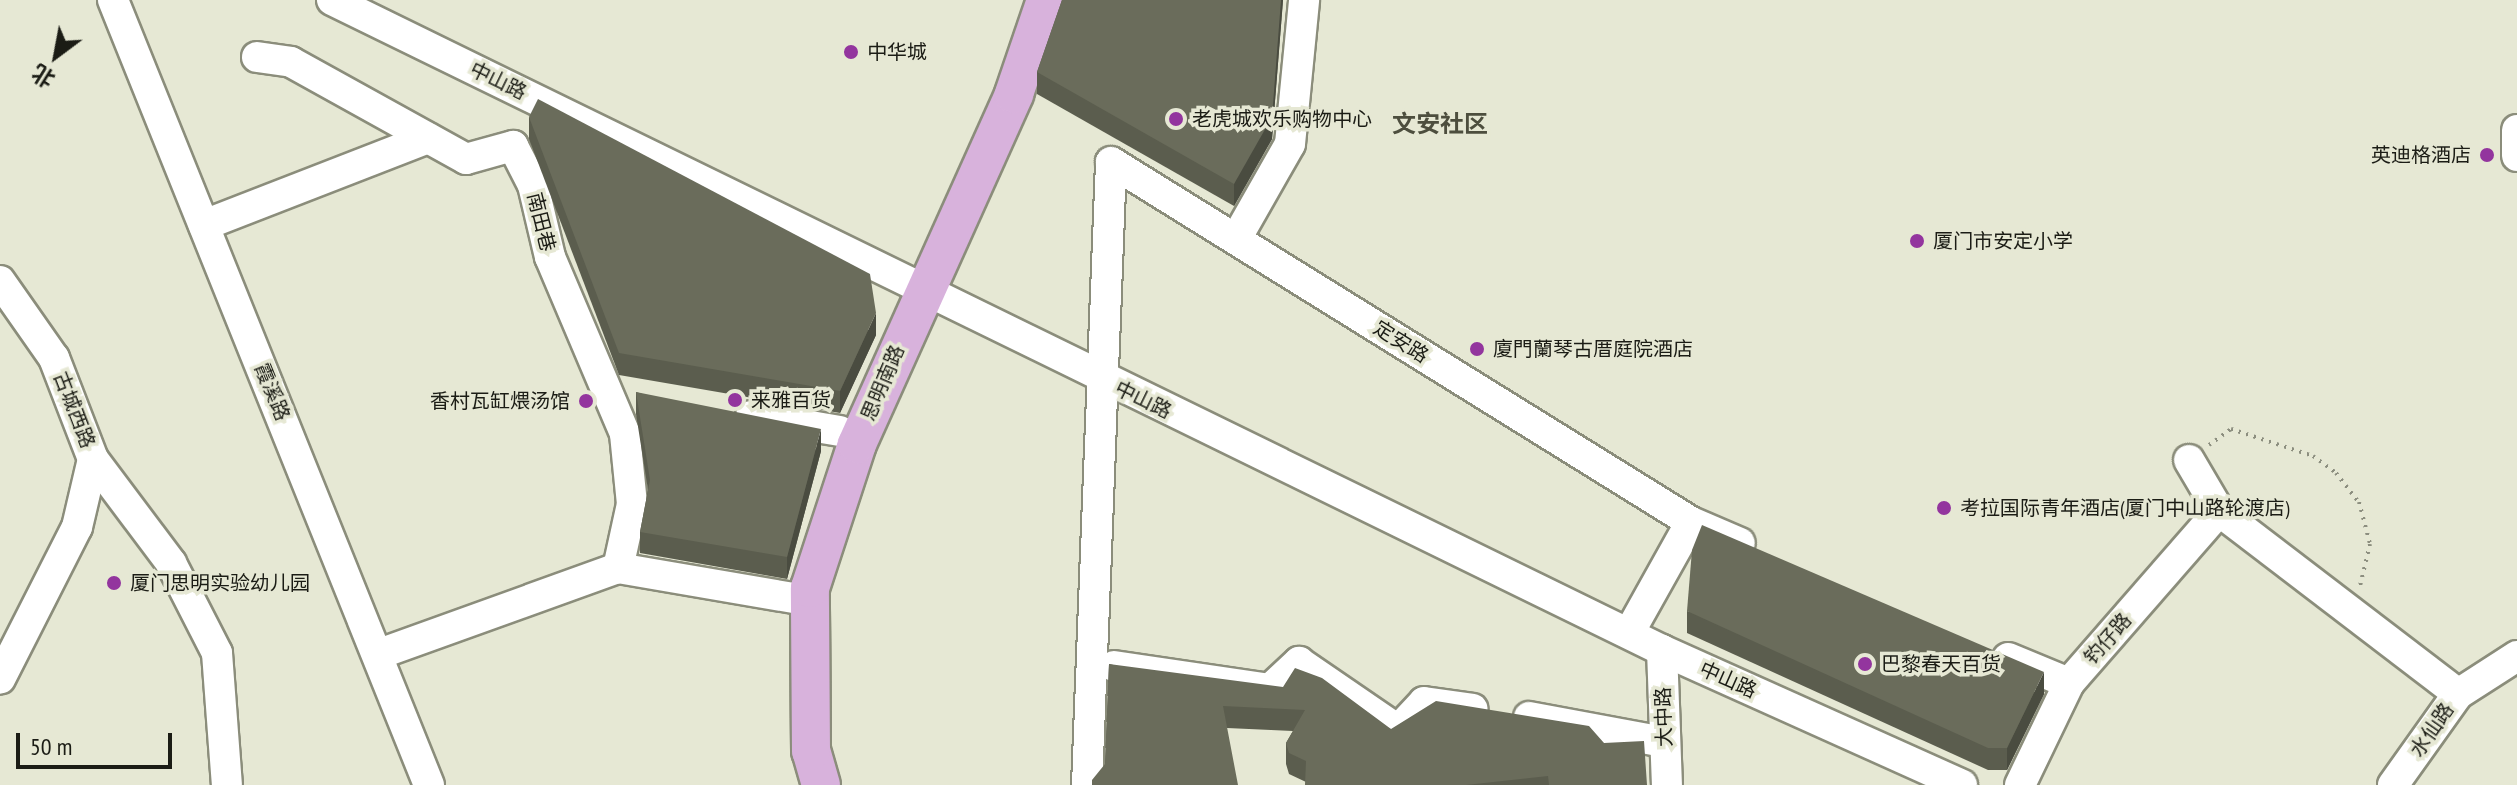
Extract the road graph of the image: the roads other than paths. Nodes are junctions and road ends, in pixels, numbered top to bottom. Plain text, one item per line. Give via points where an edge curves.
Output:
1 (113, 0) edge
2 (332, 0) edge
3 (1022, 0) edge
4 (1046, 0) edge
5 (1304, 0) edge
6 (257, 57) dead end
7 (539, 102) junction
8 (2517, 130) edge
9 (428, 138) junction
10 (513, 146) junction
11 (2517, 156) edge
12 (204, 225) junction
13 (1236, 239) junction
14 (0, 281) edge
15 (916, 285) junction
16 (1105, 381) junction
17 (608, 391) junction
18 (639, 397) edge
19 (716, 410) edge
20 (840, 431) junction
21 (93, 459) junction
22 (2189, 460) road end
23 (2219, 511) junction
24 (1691, 522) junction
25 (1764, 553) edge
26 (618, 568) junction
27 (793, 598) junction
28 (1629, 633) junction
29 (1982, 646) edge
30 (1662, 650) junction
31 (379, 654) junction
32 (1094, 665) junction
33 (2510, 670) edge
34 (0, 679) edge
35 (2069, 683) junction
36 (2458, 694) junction
37 (1664, 742) junction
38 (227, 785) edge
39 (429, 785) edge
40 (803, 785) edge
41 (821, 785) edge
42 (1087, 785) edge
43 (1667, 785) edge
44 (1962, 785) edge
45 (2020, 785) edge
46 (2393, 785) edge

1 - 12 street, 霞溪路
2 - 7 street, 中山路
3 - 15 main road, 思明南路
4 - 15 main road, 思明南路 via 1014,94
5 - 13 street via 1290,144
6 - 9 street via 291,62
7 - 10 street
7 - 15 street, 中山路
8 - 11 street
9 - 10 street via 466,159
9 - 12 street
10 - 17 street, 南田巷 via 533,185 550,257
12 - 31 street, 霞溪路
13 - 16 street, 定安路 via 1111,162
13 - 24 street, 定安路
14 - 21 street, 古城西路 via 54,358
15 - 16 street, 中山路
15 - 20 main road, 思明南路
15 - 41 main road, 思明南路 via 810,588 810,737
16 - 28 street, 中山路
16 - 32 street
17 - 18 street
17 - 26 street, 南田巷 via 625,434 632,504
19 - 20 street
20 - 27 main road, 思明南路
21 - 34 street, 古城西路 via 77,527
21 - 38 street via 171,563 217,653
22 - 23 street
23 - 35 street, 钓仔路
23 - 36 street
24 - 25 street
24 - 28 street
26 - 27 street
26 - 31 street
27 - 40 main road, 思明南路 via 791,717
28 - 30 street, 中山路
29 - 35 street, 钓仔路
30 - 37 street, 大中路
30 - 44 street, 中山路
31 - 39 street, 霞溪路
32 - 37 street via 1270,689 1299,662 1398,730 1424,702
32 - 42 street
33 - 36 street, 水仙路
35 - 45 street
36 - 46 street, 水仙路
37 - 43 street, 大中路

